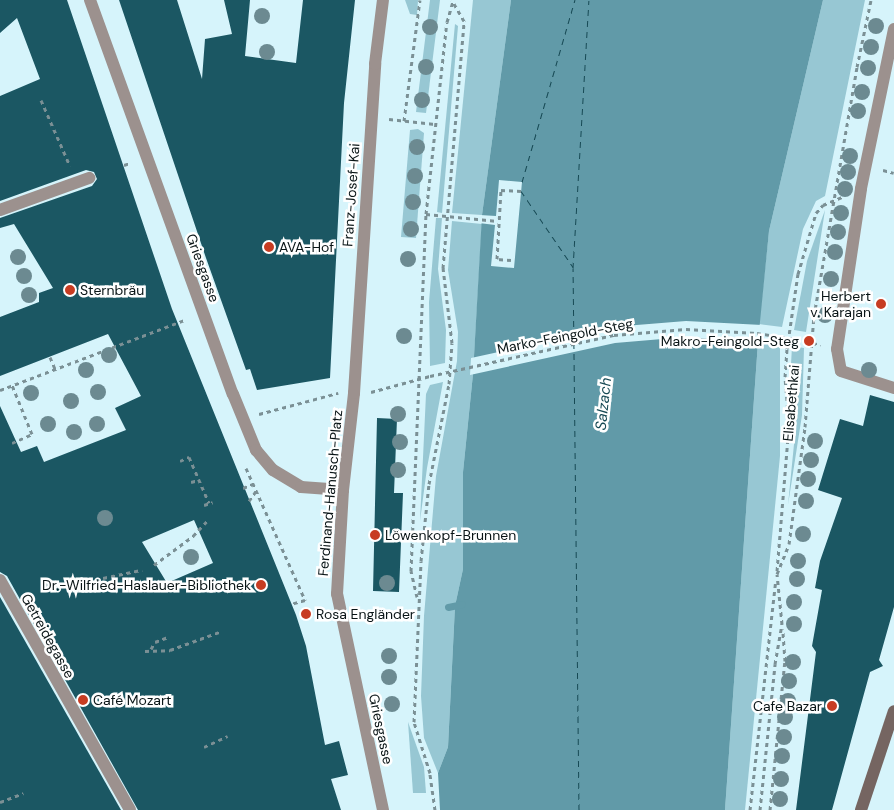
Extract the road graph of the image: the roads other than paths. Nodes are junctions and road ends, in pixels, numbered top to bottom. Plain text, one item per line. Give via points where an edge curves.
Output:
1 (90, 0) edge
2 (383, 0) edge
3 (894, 29) edge
4 (83, 180) road end
5 (0, 210) edge
6 (894, 388) edge
7 (354, 392) joint
8 (343, 490) junction
9 (0, 580) edge
10 (350, 655) joint
11 (894, 711) edge
12 (130, 810) edge
13 (382, 810) edge
14 (861, 810) edge

1 - 8 street, Griesgasse via 256,450 273,470 301,487
2 - 7 street, Franz-Josef-Kai via 375,64
3 - 6 street via 861,189 837,349 840,371
4 - 5 street
7 - 8 street, Ferdinand-Hanusch-Platz
8 - 10 street, Ferdinand-Hanusch-Platz via 337,594
9 - 12 street, Getreidegasse
10 - 13 street, Griesgasse
11 - 14 main road

